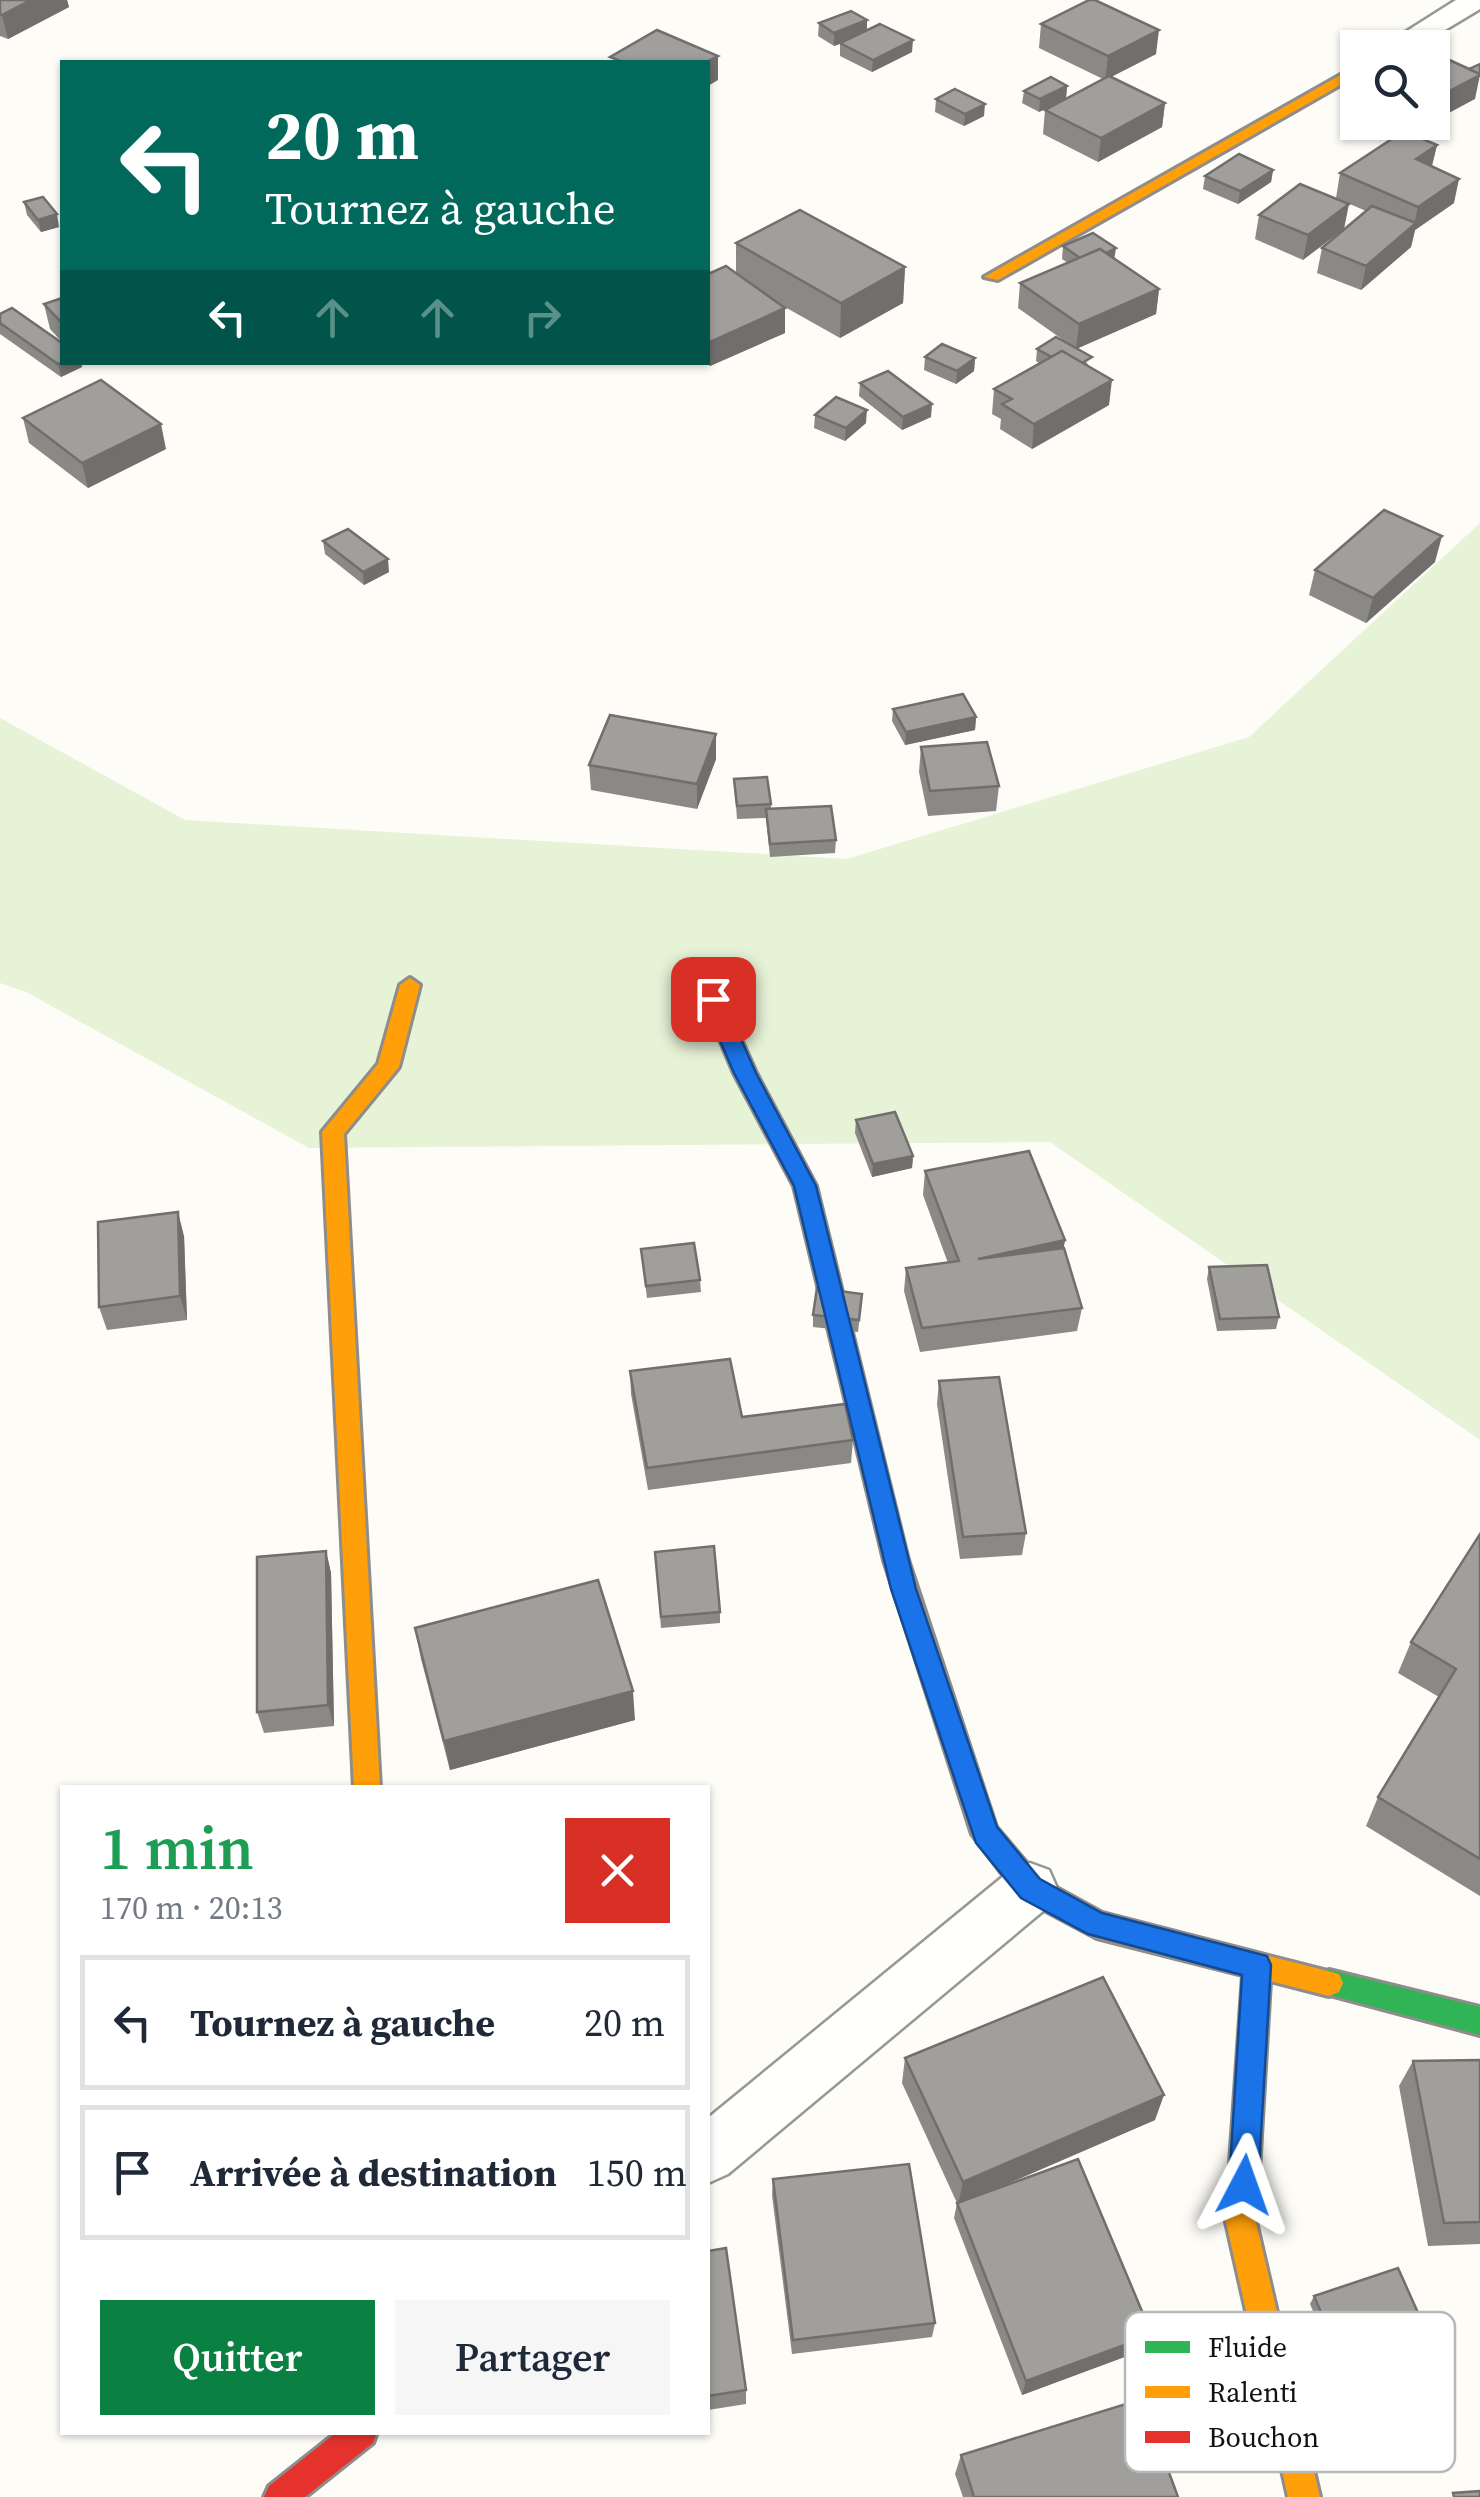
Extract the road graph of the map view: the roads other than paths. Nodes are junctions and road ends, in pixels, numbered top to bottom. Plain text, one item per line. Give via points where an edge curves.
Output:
1 (1476, 0) edge
2 (1425, 30) edge
3 (1340, 79) edge
4 (992, 278) dead end
5 (410, 985) dead end
6 (713, 999) dead end
7 (367, 1785) edge
8 (1030, 1888) junction
9 (1257, 1965) junction
10 (1480, 2020) edge
11 (710, 2152) edge
12 (1262, 2312) edge
13 (358, 2435) edge
14 (1298, 2472) edge
15 (280, 2497) edge
16 (1304, 2497) edge

1 - 2 street
3 - 4 street
5 - 7 street via 388,1067 333,1132
6 - 8 street via 805,1186 903,1589 986,1834
8 - 9 street via 1097,1925
8 - 11 street
9 - 10 street
9 - 12 street via 1241,2222
13 - 15 street
14 - 16 street

